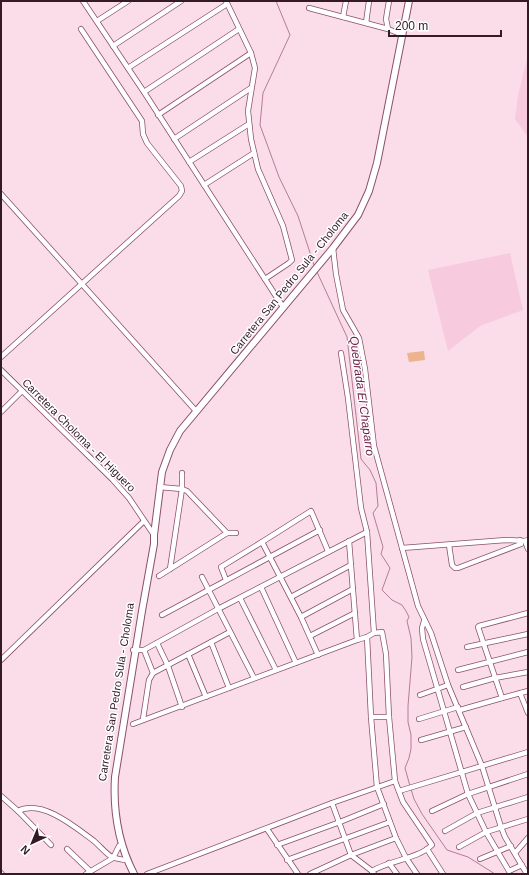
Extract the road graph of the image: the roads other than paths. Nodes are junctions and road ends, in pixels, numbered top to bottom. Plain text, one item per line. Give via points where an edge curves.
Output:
1 (83, 1) edge
2 (128, 1) edge
3 (181, 1) edge
4 (346, 1) edge
5 (369, 1) edge
6 (389, 1) edge
7 (409, 1) edge
8 (227, 2) edge
9 (309, 8) dead end
10 (343, 17) junction
11 (97, 22) junction
12 (366, 23) junction
13 (81, 29) dead end
14 (239, 29) junction
15 (388, 29) junction
16 (403, 35) junction
17 (113, 46) junction
18 (251, 53) junction
19 (128, 68) junction
20 (251, 88) junction
21 (144, 92) junction
22 (158, 115) junction
23 (250, 124) junction
24 (174, 139) junction
25 (254, 153) junction
26 (189, 162) junction
27 (204, 185) junction
28 (1, 194) edge
29 (333, 248) junction
30 (265, 279) junction
31 (82, 284) junction
32 (283, 307) junction
33 (341, 353) dead end
34 (1, 357) edge
35 (1, 370) edge
36 (22, 391) junction
37 (196, 411) junction
38 (1, 412) edge
39 (182, 473) dead end
40 (159, 487) junction
41 (182, 489) junction
42 (144, 521) junction
43 (320, 530) junction
44 (367, 532) junction
45 (227, 533) junction
46 (236, 533) dead end
47 (154, 536) junction
48 (524, 540) edge
49 (349, 541) junction
50 (262, 542) junction
51 (449, 545) junction
52 (402, 548) junction
53 (528, 549) edge
54 (328, 551) junction
55 (270, 557) junction
56 (351, 565) junction
57 (170, 569) junction
58 (159, 576) dead end
59 (202, 577) dead end
60 (280, 577) junction
61 (226, 580) junction
62 (261, 587) junction
63 (353, 589) junction
64 (209, 590) junction
65 (291, 597) junction
66 (240, 598) junction
67 (218, 609) junction
68 (355, 613) junction
69 (528, 613) edge
70 (162, 615) dead end
71 (301, 616) junction
72 (424, 621) junction
73 (230, 632) junction
74 (374, 633) junction
75 (528, 634) edge
76 (310, 636) junction
77 (368, 637) junction
78 (357, 640) junction
79 (211, 642) junction
80 (157, 643) junction
81 (483, 643) junction
82 (467, 647) dead end
83 (134, 650) junction
84 (144, 650) junction
85 (528, 652) edge
86 (188, 654) junction
87 (318, 655) junction
88 (1, 660) edge
89 (489, 661) junction
90 (296, 663) junction
91 (168, 666) junction
92 (276, 670) junction
93 (458, 670) dead end
94 (153, 672) junction
95 (528, 672) edge
96 (254, 678) junction
97 (495, 678) junction
98 (448, 685) junction
99 (463, 687) dead end
100 (229, 688) junction
101 (437, 689) junction
102 (528, 691) edge
103 (520, 693) junction
104 (420, 695) dead end
105 (206, 696) junction
106 (502, 698) junction
107 (182, 707) junction
108 (459, 708) junction
109 (444, 711) junction
110 (528, 713) edge
111 (371, 717) junction
112 (389, 717) junction
113 (143, 719) junction
114 (419, 719) dead end
115 (133, 724) dead end
116 (466, 727) junction
117 (449, 731) junction
118 (421, 740) dead end
119 (528, 752) edge
120 (482, 766) junction
121 (461, 773) junction
122 (528, 774) edge
123 (396, 781) junction
124 (377, 787) junction
125 (488, 787) junction
126 (399, 791) junction
127 (468, 794) junction
128 (1, 796) edge
129 (528, 797) edge
130 (332, 803) junction
131 (384, 804) junction
132 (495, 808) junction
133 (18, 811) junction
134 (432, 811) dead end
135 (477, 813) junction
136 (528, 819) edge
137 (340, 822) junction
138 (390, 822) junction
139 (501, 827) junction
140 (267, 829) junction
141 (445, 831) dead end
142 (486, 832) junction
143 (345, 838) junction
144 (396, 838) junction
145 (528, 838) edge
146 (51, 845) dead end
147 (277, 845) junction
148 (120, 846) junction
149 (511, 846) junction
150 (459, 847) dead end
151 (67, 849) dead end
152 (427, 849) junction
153 (497, 852) junction
154 (515, 853) junction
155 (351, 855) junction
156 (113, 858) junction
157 (406, 858) junction
158 (480, 859) dead end
159 (124, 860) junction
160 (287, 860) junction
161 (389, 863) junction
162 (525, 866) edge
163 (88, 873) edge
164 (373, 873) edge
165 (131, 874) edge
166 (134, 874) edge
167 (147, 874) edge
168 (298, 874) edge
169 (310, 874) edge
170 (397, 874) edge
171 (417, 874) edge
172 (443, 874) edge
173 (527, 874) edge

1 - 11 street
2 - 11 street
3 - 17 street
4 - 10 street
5 - 12 street
6 - 15 street via 386,19
7 - 16 main road, Carretera San Pedro Sula - Choloma
8 - 14 street
8 - 19 street
9 - 10 street
10 - 12 street
11 - 17 street
12 - 15 street
13 - 31 street via 142,121 147,143 181,186 182,191
14 - 18 street
14 - 21 street
15 - 16 street
16 - 29 main road, Carretera San Pedro Sula - Choloma via 369,191 358,214
17 - 19 street
18 - 20 street via 255,68
18 - 22 street
19 - 21 street
20 - 23 street via 248,111
20 - 24 street
21 - 22 street
22 - 24 street
23 - 25 street
23 - 26 street
24 - 26 street
25 - 27 street
25 - 30 street via 258,169 283,226 292,260
26 - 27 street
27 - 30 street
28 - 31 street
29 - 32 main road, Carretera San Pedro Sula - Choloma
29 - 52 street via 343,310 359,338 374,446
30 - 32 street
31 - 34 street
31 - 37 street
32 - 37 main road, Carretera San Pedro Sula - Choloma
33 - 44 street via 361,508
35 - 36 street, Carretera Choloma - El Higuero
36 - 38 street
36 - 42 street, Carretera Choloma - El Higuero via 112,479 129,498
37 - 40 main road, Carretera San Pedro Sula - Choloma via 180,431 170,450
39 - 41 street
40 - 41 street
40 - 47 main road, Carretera San Pedro Sula - Choloma
41 - 45 street via 187,491
41 - 57 street
42 - 47 street, Carretera Choloma - El Higuero
42 - 88 street
43 - 50 street via 311,511
43 - 54 street
43 - 55 street
44 - 49 street
44 - 74 street
45 - 46 street
45 - 57 street
47 - 83 main road, Carretera San Pedro Sula - Choloma
48 - 51 street
48 - 51 street via 521,544 458,568 452,565
48 - 53 street
49 - 54 street
49 - 56 street
50 - 55 street
50 - 61 street via 221,567
51 - 52 street
52 - 72 street
54 - 60 street
55 - 60 street
55 - 61 street
56 - 63 street
56 - 65 street
57 - 58 street
59 - 64 street
60 - 62 street
60 - 65 street
61 - 64 street
62 - 66 street
62 - 90 street
63 - 68 street
63 - 71 street
64 - 67 street
64 - 70 street
65 - 71 street
66 - 67 street
66 - 92 street
67 - 73 street
67 - 80 street
68 - 76 street
68 - 78 street
69 - 81 street via 479,626
71 - 76 street
72 - 98 street via 431,632
72 - 101 street via 423,639
73 - 79 street
73 - 96 street
74 - 77 street
74 - 112 street via 383,634 388,674
75 - 81 street
76 - 87 street
77 - 78 street
77 - 111 street
78 - 87 street
79 - 86 street
79 - 100 street
80 - 84 street
80 - 91 street
81 - 82 street
81 - 89 street
83 - 84 street
83 - 148 main road, Carretera San Pedro Sula - Choloma via 111,787
83 - 166 main road, Carretera San Pedro Sula - Choloma via 114,785 122,846
84 - 94 street
85 - 89 street
86 - 91 street
86 - 105 street
87 - 90 street
89 - 93 street
89 - 97 street
90 - 92 street
91 - 94 street
91 - 107 street
92 - 96 street
94 - 113 street via 149,680
95 - 97 street
96 - 100 street
97 - 99 street
97 - 106 street
98 - 101 street
98 - 108 street
100 - 105 street
101 - 104 street
101 - 109 street
102 - 103 street
103 - 106 street
103 - 110 street
105 - 107 street
106 - 108 street
107 - 113 street
108 - 109 street
108 - 116 street
109 - 114 street
109 - 117 street
111 - 112 street
111 - 124 street
112 - 123 street
113 - 115 street
116 - 117 street
116 - 120 street
117 - 118 street
117 - 121 street
119 - 120 street
120 - 121 street
120 - 125 street
121 - 126 street
121 - 127 street
122 - 125 street
123 - 124 street
123 - 126 street
124 - 130 street
124 - 131 street
125 - 127 street
125 - 132 street
126 - 152 street via 403,802 432,844
127 - 134 street
127 - 135 street
128 - 133 street
129 - 132 street
130 - 137 street
130 - 140 street
131 - 137 street
131 - 138 street
132 - 135 street
132 - 139 street
133 - 146 street
133 - 156 street via 34,807 47,810
135 - 141 street
135 - 142 street
136 - 139 street
137 - 143 street
137 - 147 street
138 - 143 street
138 - 144 street
139 - 142 street
139 - 149 street
140 - 147 street
140 - 167 street
142 - 150 street
142 - 153 street
143 - 155 street
143 - 160 street
144 - 155 street
144 - 157 street
145 - 154 street
147 - 160 street
148 - 156 street
148 - 159 main road, Carretera San Pedro Sula - Choloma
149 - 153 street
149 - 154 street
151 - 163 street
152 - 157 street
152 - 172 street
153 - 158 street
153 - 162 street via 509,871
154 - 162 street
155 - 164 street
155 - 169 street
156 - 159 street
156 - 163 street
157 - 161 street
157 - 171 street
159 - 165 main road, Carretera San Pedro Sula - Choloma
160 - 168 street
161 - 164 street
161 - 170 street
162 - 173 street

